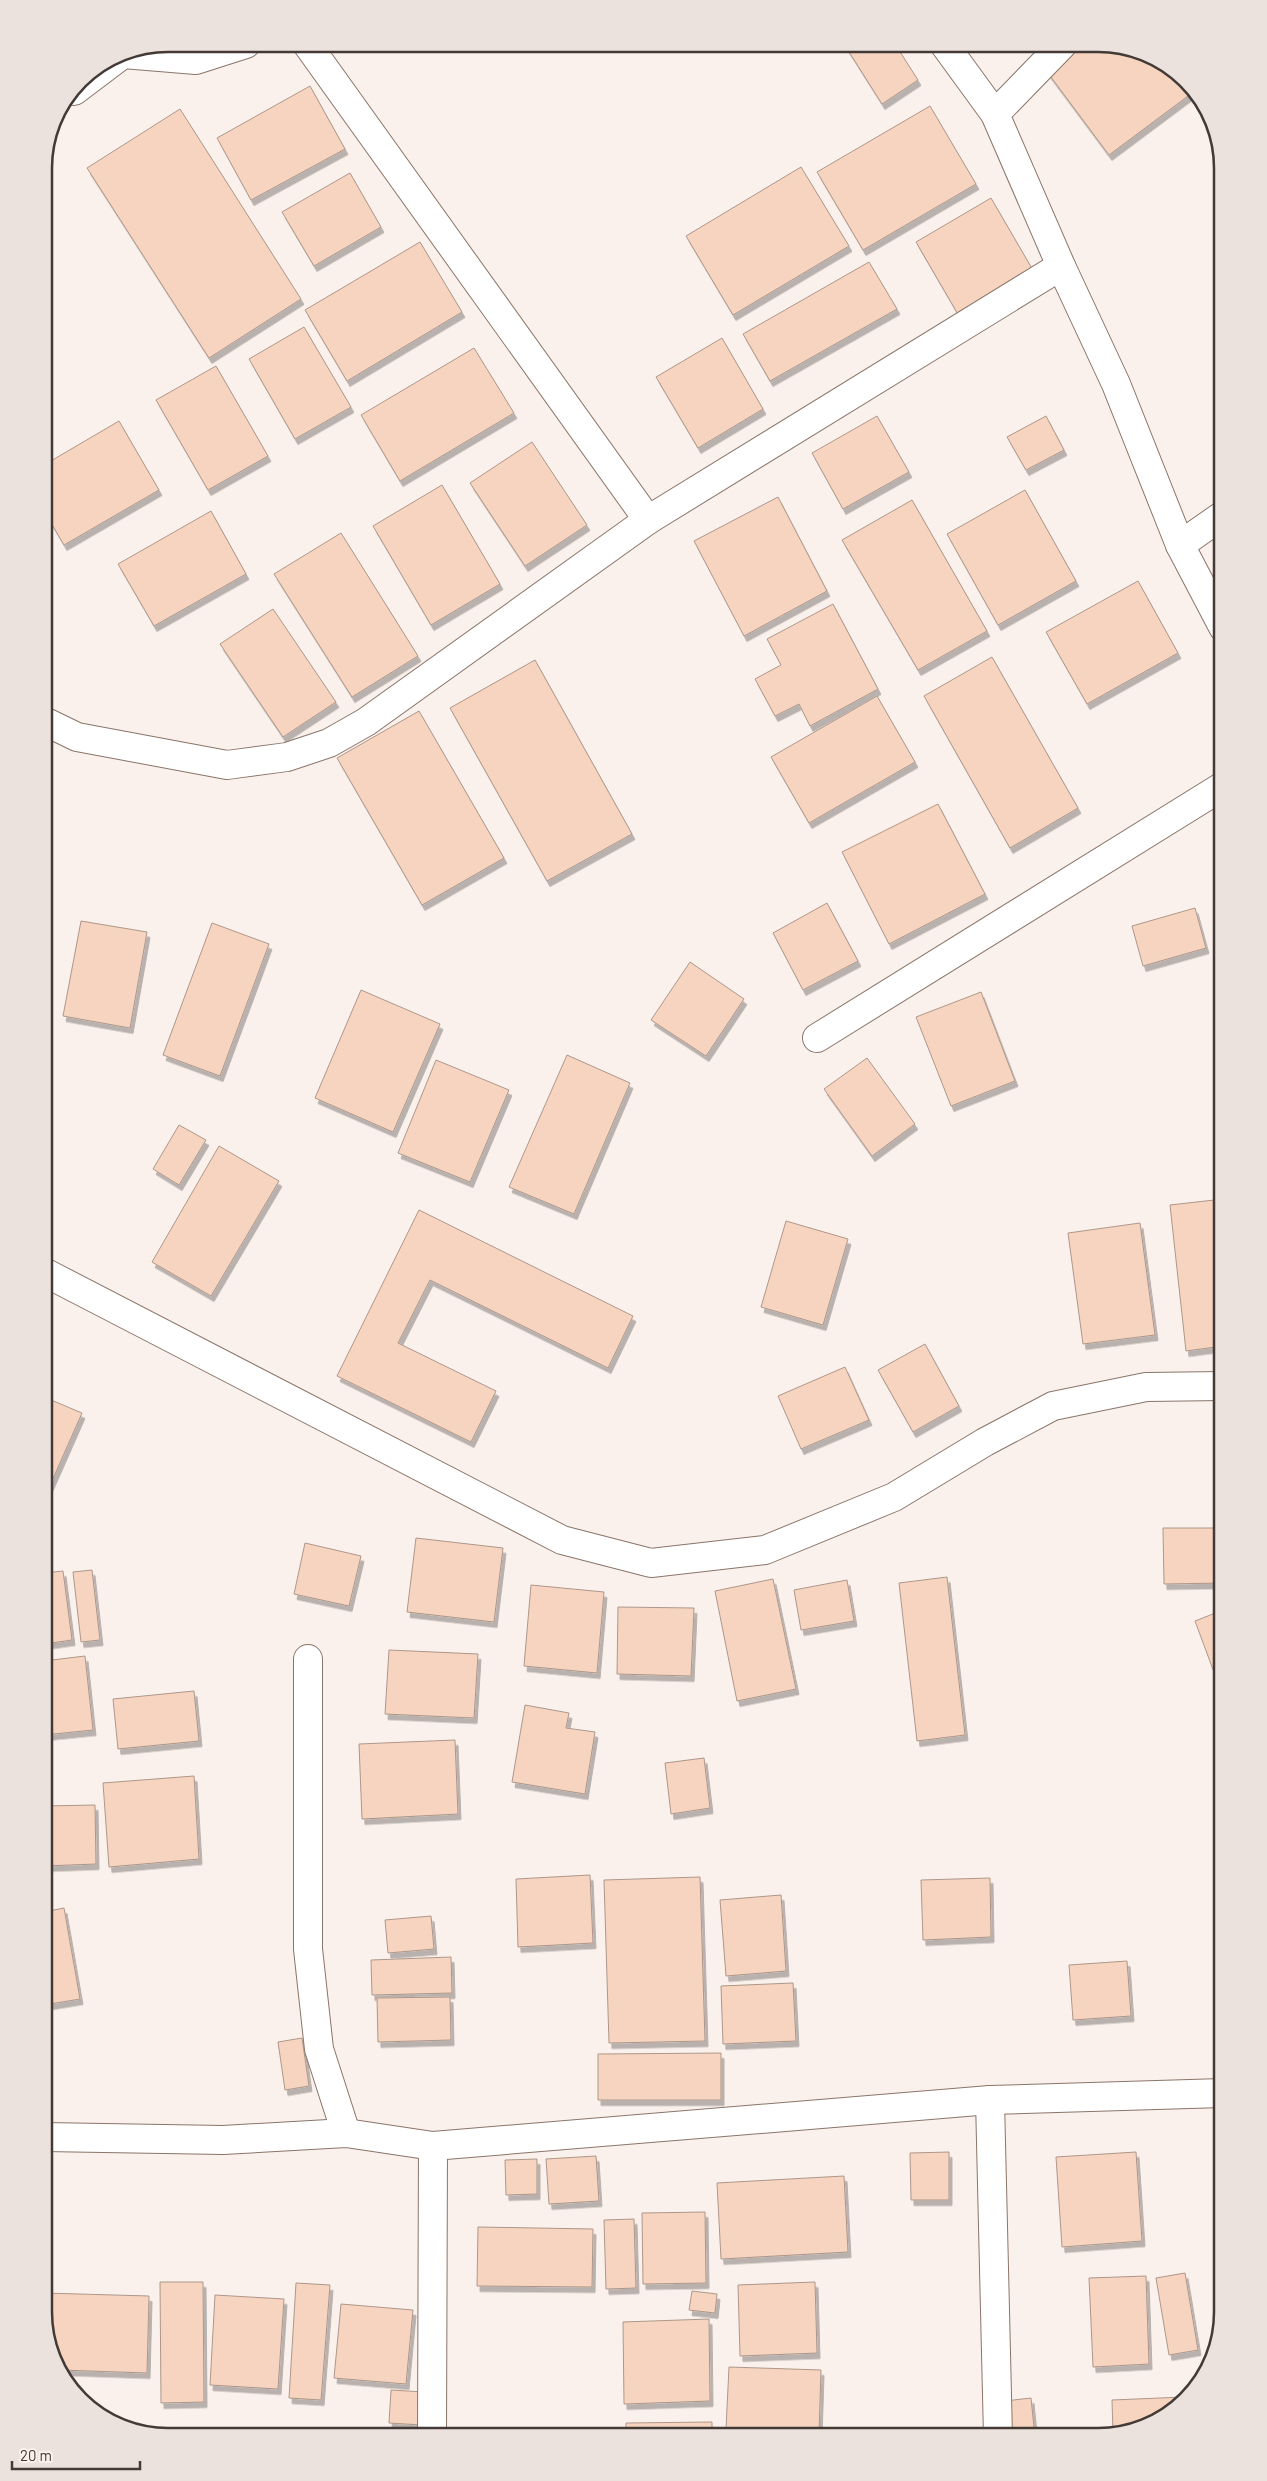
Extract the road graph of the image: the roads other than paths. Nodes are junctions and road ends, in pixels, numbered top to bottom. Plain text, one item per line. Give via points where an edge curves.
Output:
1 (221, 52) edge
2 (313, 52) edge
3 (950, 53) edge
4 (1054, 53) edge
5 (143, 56) edge
6 (994, 114) junction
7 (1061, 266) junction
8 (648, 520) junction
9 (1214, 521) edge
10 (1180, 544) junction
11 (1214, 610) edge
12 (53, 725) edge
13 (1214, 792) edge
14 (817, 1038) dead end
15 (52, 1276) edge
16 (1214, 1386) edge
17 (308, 1659) dead end
18 (1214, 2093) edge
19 (990, 2100) junction
20 (346, 2133) junction
21 (52, 2137) edge
22 (432, 2146) junction
23 (432, 2428) edge
24 (998, 2428) edge

1 - 5 street via 196,60
2 - 8 street
3 - 6 street
4 - 6 street
6 - 7 street
7 - 8 street
7 - 10 street via 1116,384
8 - 12 street via 366,722 329,743 287,757 227,765 77,737
9 - 10 street
10 - 11 street
13 - 14 street
15 - 16 street via 562,1540 651,1563 765,1550 894,1496 1053,1406 1146,1387
17 - 20 street via 308,1949 319,2049
18 - 19 street
19 - 22 street
19 - 24 street
20 - 21 street via 223,2140
20 - 22 street
22 - 23 street

